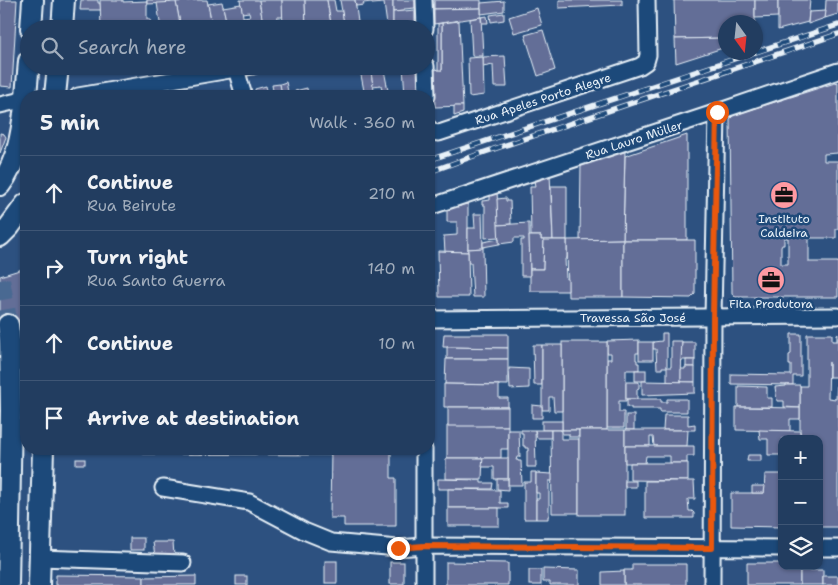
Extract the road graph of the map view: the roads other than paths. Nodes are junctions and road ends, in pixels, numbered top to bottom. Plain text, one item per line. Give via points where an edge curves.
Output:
1 (33, 0) edge
2 (64, 0) edge
3 (424, 0) edge
4 (647, 0) edge
5 (32, 20) edge
6 (63, 20) edge
7 (425, 20) edge
8 (838, 71) edge
9 (28, 75) edge
10 (57, 75) edge
11 (201, 75) edge
12 (238, 75) edge
13 (426, 75) edge
14 (27, 90) edge
15 (56, 90) edge
16 (113, 90) edge
17 (242, 90) edge
18 (427, 90) edge
19 (20, 100) edge
20 (0, 105) edge
21 (717, 112) junction
22 (435, 130) edge
23 (20, 140) edge
24 (4, 180) edge
25 (0, 200) edge
26 (435, 206) edge
27 (20, 212) edge
28 (0, 236) edge
29 (838, 316) edge
30 (713, 318) junction
31 (435, 319) edge
32 (6, 337) tunnel mouth
33 (18, 412) edge
34 (43, 455) edge
35 (424, 455) edge
36 (163, 488) dead end
37 (424, 546) junction
38 (712, 548) junction
39 (778, 548) edge
40 (823, 548) edge
41 (838, 548) edge
42 (4, 551) edge
43 (40, 558) junction
44 (183, 563) dead end
45 (8, 585) edge
46 (39, 585) edge
47 (424, 585) edge
48 (712, 585) edge

1 - 5 main road
2 - 6 main road
3 - 7 street
4 - 22 street, Rua Apeles Porto Alegre via 648,55 640,66
8 - 21 street, Rua Lauro Müller
9 - 14 main road
10 - 15 main road
11 - 16 street
12 - 17 street
13 - 18 street
19 - 20 street
21 - 26 street, Rua Lauro Müller
21 - 30 street
23 - 24 main road
24 - 25 main road via 4,194
27 - 28 main road
29 - 30 street, Travessa São José
30 - 31 street, Travessa São José
30 - 38 street
32 - 33 main road
33 - 42 main road
34 - 43 main road
35 - 37 street
36 - 37 street via 249,502 331,542 398,548
37 - 38 street
37 - 47 street
38 - 39 street
38 - 48 street
40 - 41 street
42 - 45 main road
43 - 44 street
43 - 46 main road

